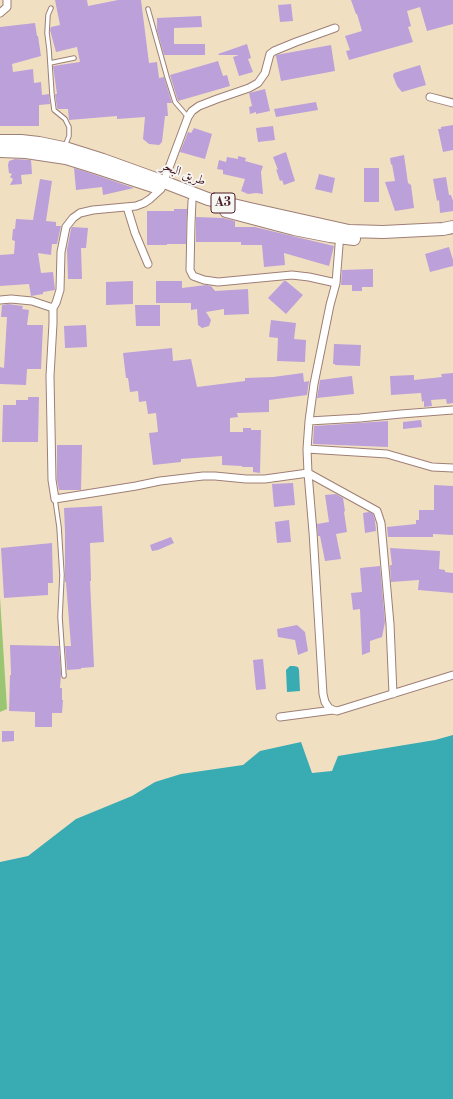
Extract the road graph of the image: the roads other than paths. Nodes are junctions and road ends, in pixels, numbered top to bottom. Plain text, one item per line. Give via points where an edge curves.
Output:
1 (7, 0) edge
2 (51, 8) dead end
3 (148, 9) dead end
4 (0, 13) edge
5 (335, 28) dead end
6 (74, 58) dead end
7 (50, 63) junction
8 (430, 97) dead end
9 (453, 103) edge
10 (188, 117) junction
11 (0, 141) edge
12 (64, 149) junction
13 (0, 151) edge
14 (163, 186) junction
15 (192, 201) junction
16 (128, 207) junction
17 (453, 227) edge
18 (340, 233) junction
19 (453, 234) edge
20 (148, 264) dead end
21 (336, 283) junction
22 (0, 300) edge
23 (52, 308) junction
24 (453, 410) edge
25 (309, 421) junction
26 (307, 449) junction
27 (453, 468) edge
28 (308, 473) junction
29 (55, 499) junction
30 (453, 675) edge
31 (64, 676) dead end
32 (393, 694) junction
33 (333, 710) junction
34 (280, 717) dead end

1 - 4 street via 7,7
2 - 7 lane via 47,33
3 - 10 lane via 175,102
5 - 10 street via 274,51 270,54 258,83 199,106
6 - 7 lane
7 - 12 lane via 54,110 69,127
8 - 9 street
10 - 14 street
11 - 12 highway, طريق البحر / A3 via 38,143
12 - 14 highway, طريق البحر / A3 via 103,160
13 - 14 highway, طريق البحر / A3 via 66,158
14 - 15 highway, طريق البحر / A3
14 - 16 street via 144,203
14 - 18 highway, طريق البحر / A3
15 - 18 highway, طريق البحر / A3 via 294,229
15 - 21 street via 190,270 193,276 218,282 292,275
16 - 20 street via 135,233
16 - 23 street via 85,212 70,221 66,227 61,252 59,294
17 - 18 highway, طريق البحر / A3
18 - 19 highway, طريق البحر / A3 via 366,240
18 - 21 street
21 - 25 street via 321,348
22 - 23 street via 32,302
23 - 29 street via 51,451
24 - 25 street
25 - 26 street
26 - 27 street via 387,454 432,467
26 - 28 street
28 - 29 street via 246,480 203,476
28 - 32 street via 376,511 381,523
28 - 33 street via 323,694 326,706
29 - 31 lane via 62,575 60,617
30 - 32 street
32 - 33 street
33 - 34 street

